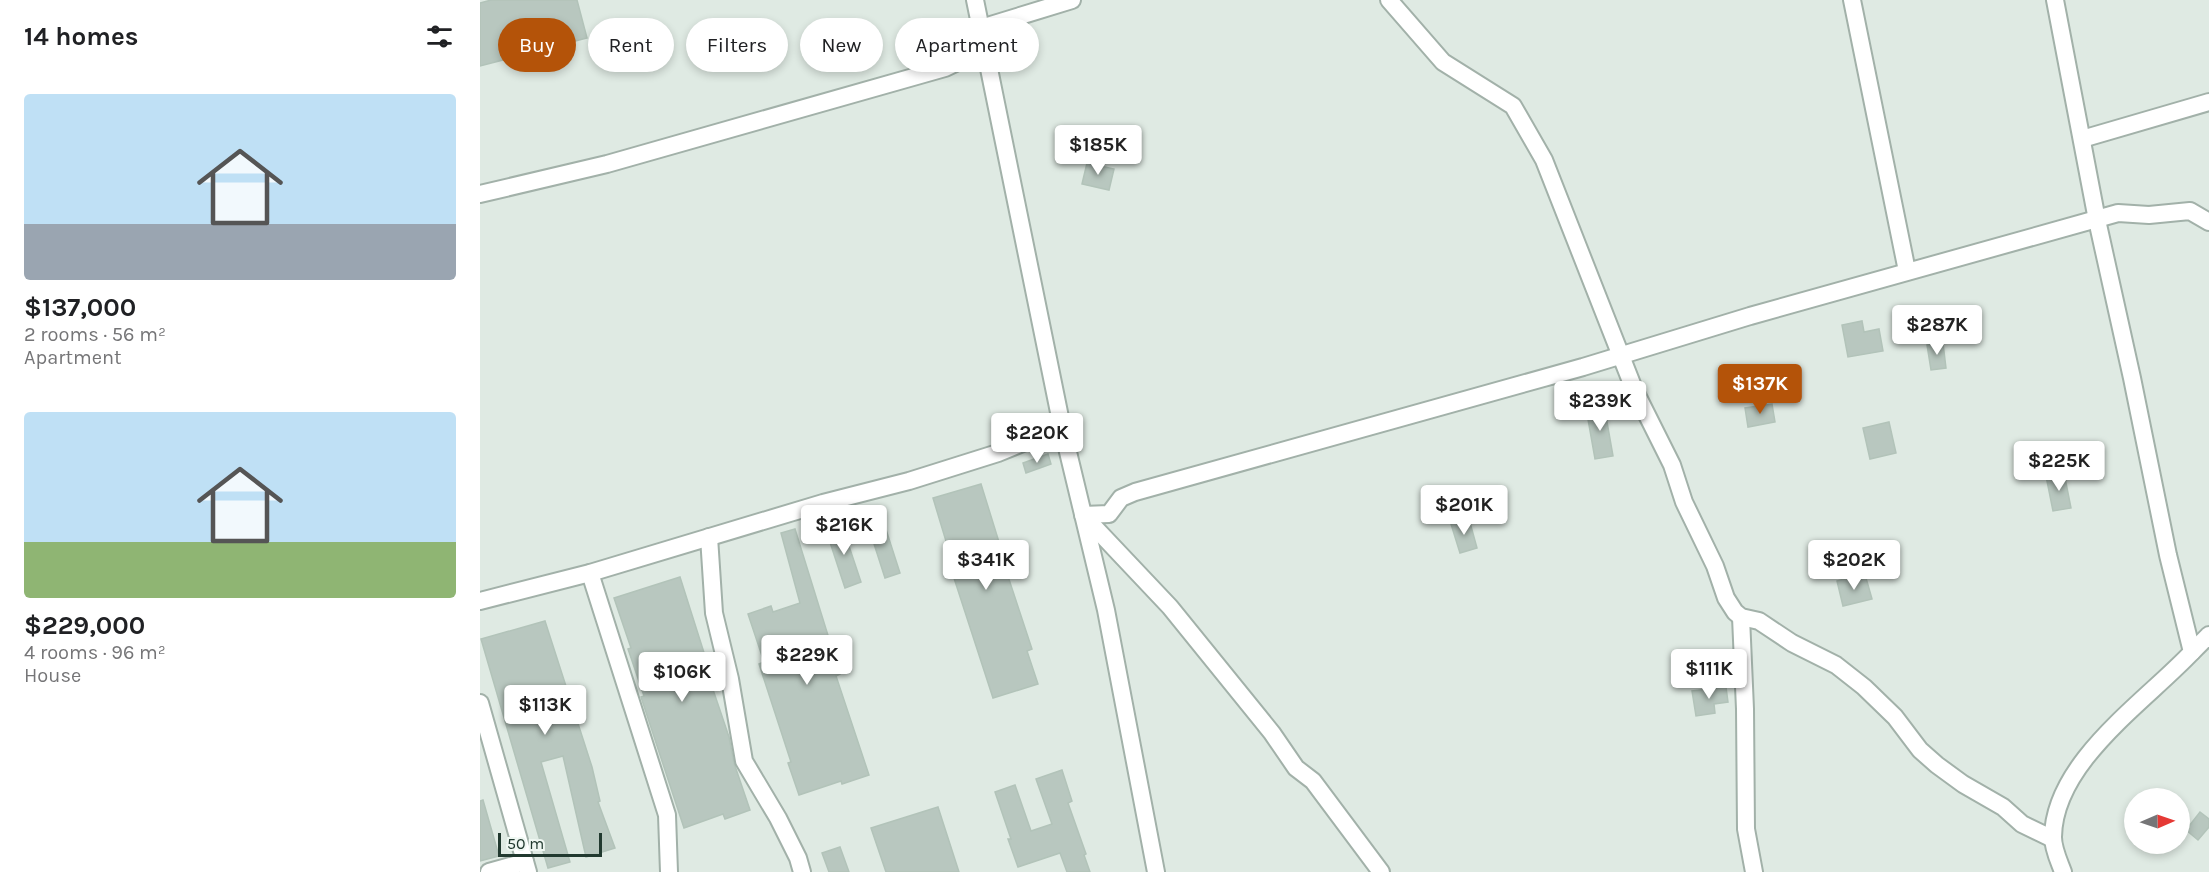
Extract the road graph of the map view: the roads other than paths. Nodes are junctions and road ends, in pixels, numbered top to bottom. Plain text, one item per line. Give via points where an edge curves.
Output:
1 (975, 0) edge
2 (1072, 0) edge
3 (1389, 0) edge
4 (1852, 0) edge
5 (2055, 0) edge
6 (979, 18) edge
7 (1014, 18) edge
8 (931, 72) edge
9 (990, 72) edge
10 (2209, 102) edge
11 (2082, 139) junction
12 (480, 194) edge
13 (2097, 220) junction
14 (2209, 222) edge
15 (1906, 272) junction
16 (1622, 355) junction
17 (1062, 427) junction
18 (1083, 515) junction
19 (709, 537) junction
20 (590, 573) junction
21 (480, 601) edge
22 (1741, 617) junction
23 (2209, 635) edge
24 (2192, 652) junction
25 (480, 703) edge
26 (2053, 839) junction
27 (526, 867) edge
28 (489, 872) edge
29 (669, 872) edge
30 (802, 872) edge
31 (1156, 872) edge
32 (1382, 872) edge
33 (1754, 872) edge
34 (2064, 872) edge

1 - 6 street
2 - 7 street
3 - 16 street via 1443,62 1513,106 1544,160
4 - 15 street
5 - 11 street
8 - 12 street via 618,161
9 - 17 street
10 - 11 street
11 - 13 street
13 - 14 street via 2118,213 2190,211
13 - 15 street
13 - 24 street
15 - 16 street
16 - 18 street via 1135,492 1121,498 1109,514
16 - 22 street via 1726,598
17 - 18 street
17 - 19 street via 942,471
18 - 31 street via 1106,610
18 - 32 street via 1170,607
19 - 20 street
19 - 30 street via 714,613 744,761 778,818
20 - 21 street
20 - 29 street via 667,815
22 - 26 street via 1759,621 1836,665 1895,717 1937,765 2003,807 2022,824
22 - 33 street via 1746,829
23 - 24 street
24 - 26 street via 2104,738 2066,786 2057,809
25 - 27 street
26 - 34 street
27 - 28 street

